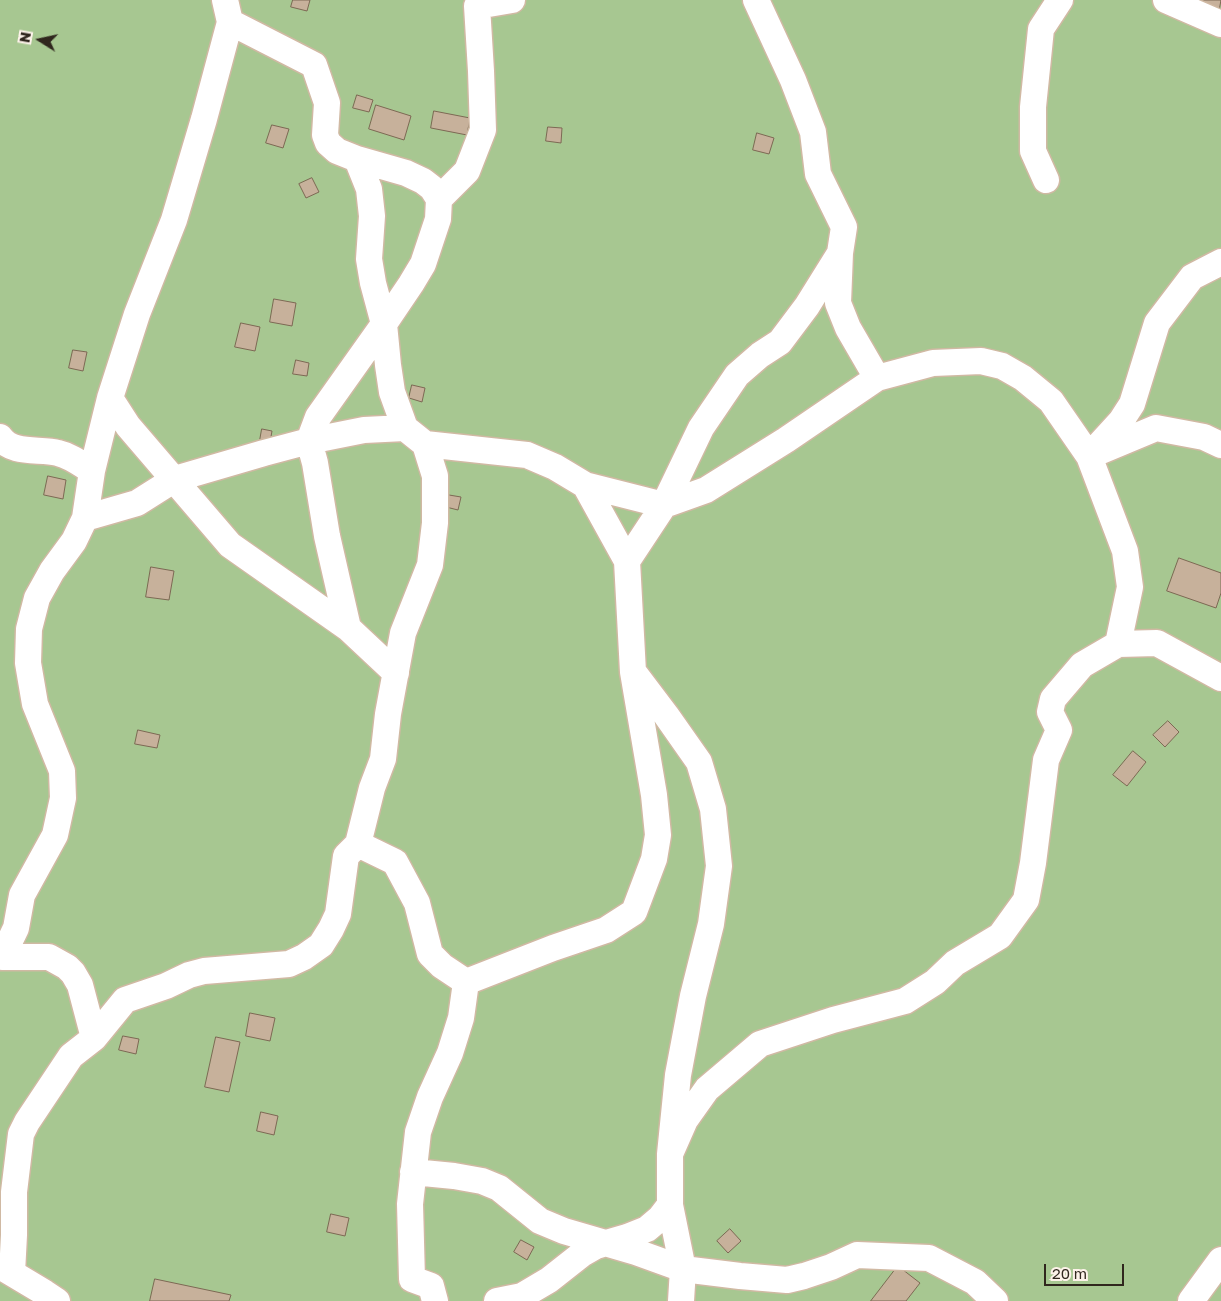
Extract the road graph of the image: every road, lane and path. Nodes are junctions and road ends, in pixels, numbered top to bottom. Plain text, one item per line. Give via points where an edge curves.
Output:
1 (512, 0) edge
2 (756, 0) edge
3 (1060, 0) edge
4 (1166, 0) edge
5 (228, 11) edge
6 (1221, 24) edge
7 (357, 159) junction
8 (1046, 180) dead end
9 (439, 199) junction
10 (840, 253) junction
11 (1221, 262) edge
12 (384, 324) junction
13 (878, 378) junction
14 (110, 398) junction
15 (405, 428) junction
16 (0, 437) edge
17 (309, 441) junction
18 (425, 444) junction
19 (1221, 445) edge
20 (1089, 456) junction
21 (92, 472) junction
22 (175, 479) junction
23 (586, 486) junction
24 (664, 505) junction
25 (85, 518) junction
26 (628, 561) junction
27 (348, 628) junction
28 (1118, 644) junction
29 (633, 672) junction
30 (396, 673) junction
31 (1221, 678) edge
32 (358, 844) junction
33 (1, 958) edge
34 (466, 982) junction
35 (94, 1038) junction
36 (670, 1154) junction
37 (414, 1172) junction
38 (670, 1204) junction
39 (605, 1242) junction
40 (1221, 1260) edge
41 (6, 1269) edge
42 (683, 1269) junction
43 (57, 1301) edge
44 (435, 1301) edge
45 (497, 1301) edge
46 (681, 1301) edge
47 (995, 1301) edge
48 (1190, 1301) edge

1 - 9 street via 477,6 483,130 467,170
2 - 10 street via 813,132 818,174 844,227
3 - 8 street via 1041,29 1033,107 1033,151
4 - 6 street
5 - 7 street via 314,65 327,103 324,136 337,151
5 - 14 street via 204,119 174,220 137,314
7 - 9 street via 423,181
7 - 12 street via 369,190 372,216 369,259
9 - 12 street via 438,219 423,264
10 - 13 street via 838,303 848,328
10 - 24 street via 780,342 737,375 701,428
11 - 20 street via 1192,277 1157,323 1132,404
12 - 15 street via 392,392
12 - 17 street via 318,417
13 - 20 street via 933,363 981,361 1002,366 1051,401
13 - 24 street via 706,490
14 - 21 street
14 - 22 street via 128,426
15 - 17 street via 364,430
15 - 18 street
16 - 21 street via 11,446 71,457
17 - 22 street
17 - 27 street
18 - 23 street via 527,456 555,467
18 - 30 street via 434,476 436,524 430,564 403,633
19 - 20 street via 1204,437 1156,428
20 - 28 street via 1125,551 1130,587
21 - 25 street
22 - 25 street via 138,503
22 - 27 street via 230,545
23 - 24 street
23 - 26 street
24 - 26 street
25 - 33 street via 37,598 29,629 28,663 35,704 62,771 63,798 55,835 22,895 16,928
26 - 29 street
27 - 30 street
28 - 31 street via 1157,643
28 - 36 street via 1082,665 1054,699 1050,712 1059,730 1046,760 1026,900 1000,936 955,963 935,982 905,1001 832,1020 760,1044 707,1089 685,1120
29 - 34 street via 658,834 654,859 634,912 606,930
29 - 36 street via 699,762 713,809 719,866 711,924 678,1075
30 - 32 street via 383,759
32 - 34 street via 395,862 417,903 430,954
32 - 35 street via 346,856 338,914 321,945 290,964 204,971 125,1000
33 - 35 street via 49,957 67,967 80,985
34 - 37 street via 461,1018 418,1132
35 - 41 street via 71,1056 21,1134 14,1192 14,1235
36 - 38 street
37 - 39 street via 482,1181 499,1188 540,1221
37 - 44 street via 410,1204 412,1279 431,1286
38 - 39 street via 647,1229
38 - 42 street
39 - 42 street
39 - 45 street via 522,1296
40 - 48 street
41 - 43 street
42 - 46 street
42 - 47 street via 787,1280 831,1267 857,1255 928,1258 975,1282

